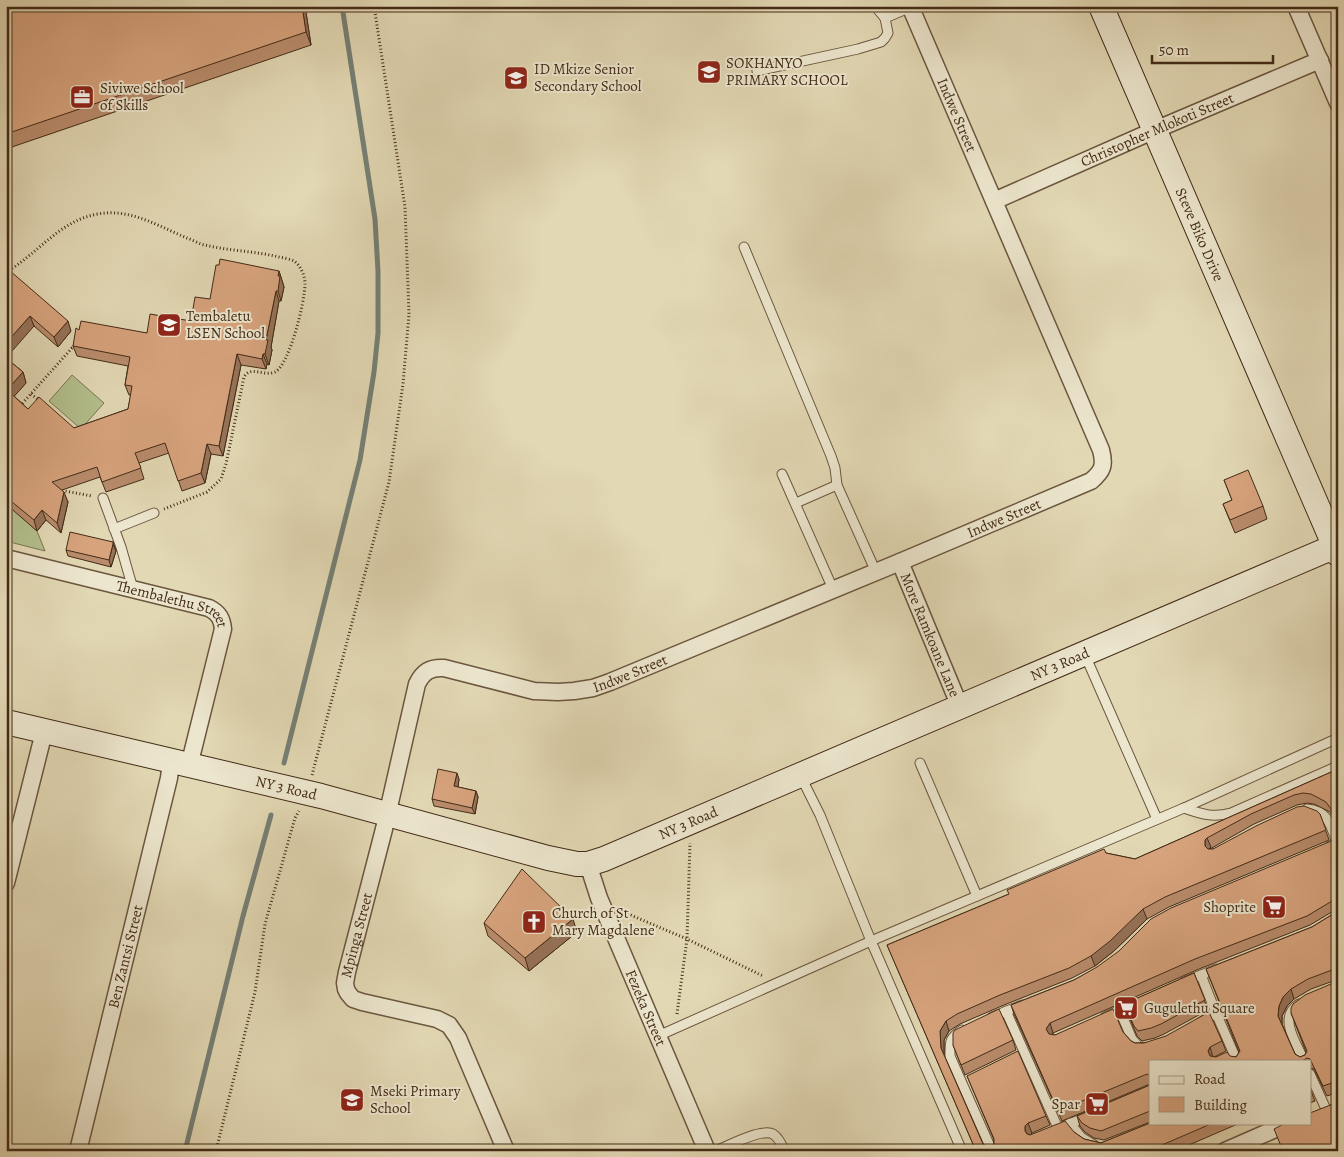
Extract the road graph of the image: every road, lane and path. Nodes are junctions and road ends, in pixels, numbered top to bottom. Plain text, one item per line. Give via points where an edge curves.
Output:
1 (374, 6) edge
2 (876, 6) edge
3 (1102, 6) edge
4 (1296, 6) edge
5 (911, 7) edge
6 (885, 18) junction
7 (1320, 60) junction
8 (757, 71) dead end
9 (1338, 102) edge
10 (1155, 130) junction
11 (994, 201) junction
12 (744, 247) dead end
13 (6, 272) edge
14 (78, 349) edge
15 (31, 394) junction
16 (45, 406) edge
17 (19, 408) edge
18 (782, 474) dead end
19 (837, 485) junction
20 (58, 486) edge
21 (103, 498) joint
22 (796, 503) junction
23 (154, 513) joint
24 (114, 529) junction
25 (1337, 548) edge
26 (6, 558) edge
27 (900, 562) junction
28 (876, 572) junction
29 (133, 589) junction
30 (833, 589) junction
31 (1085, 653) junction
32 (428, 670) joint
33 (960, 707) junction
34 (6, 722) edge
35 (44, 732) junction
36 (1338, 738) edge
37 (920, 762) dead end
38 (180, 764) junction
39 (1338, 766) edge
40 (800, 775) junction
41 (310, 781) dead end
42 (301, 808) dead end
43 (1184, 808) junction
44 (1299, 811) edge
45 (386, 814) junction
46 (1157, 819) junction
47 (690, 838) dead end
48 (1337, 844) edge
49 (1322, 850) edge
50 (588, 864) junction
51 (6, 883) edge
52 (977, 896) junction
53 (614, 908) dead end
54 (687, 939) junction
55 (871, 941) junction
56 (1220, 967) edge
57 (1202, 975) junction
58 (777, 983) junction
59 (1175, 986) edge
60 (1307, 999) edge
61 (1141, 1001) edge
62 (1028, 1003) edge
63 (1120, 1010) junction
64 (1006, 1011) junction
65 (1216, 1013) junction
66 (675, 1019) dead end
67 (1093, 1023) edge
68 (1194, 1026) edge
69 (658, 1036) junction
70 (1157, 1044) edge
71 (1024, 1053) junction
72 (1015, 1057) edge
73 (1232, 1057) edge
74 (1304, 1060) edge
75 (1312, 1077) edge
76 (971, 1079) edge
77 (962, 1083) junction
78 (1332, 1105) edge
79 (1097, 1112) edge
80 (1312, 1113) edge
81 (1070, 1124) junction
82 (1287, 1124) edge
83 (739, 1141) junction
84 (1105, 1147) edge
85 (78, 1151) edge
86 (216, 1151) edge
87 (506, 1151) edge
88 (707, 1151) edge
89 (716, 1151) edge
90 (743, 1151) edge
91 (784, 1151) edge
92 (962, 1151) edge
93 (992, 1151) edge
94 (1225, 1151) edge

1 - 41 path via 406,207 408,314 403,384 389,482
2 - 6 lane
3 - 10 street, Steve Biko Drive
4 - 7 street
5 - 6 lane
5 - 11 street, Indwe Street
6 - 8 lane via 888,33 881,42
7 - 9 street
7 - 10 street, Christopher Mlokoti Street
10 - 11 street, Christopher Mlokoti Street
10 - 25 street, Steve Biko Drive
11 - 27 street, Indwe Street via 1101,450 1102,469 1091,480
12 - 19 lane via 831,456
13 - 23 path via 72,222 109,212 146,220 204,245 292,260 300,268 305,285 291,347 277,370 246,374 221,479 207,492
14 - 15 path via 72,348
15 - 16 path
15 - 17 path
18 - 22 lane
19 - 22 lane
19 - 28 lane
20 - 21 path via 64,491
21 - 24 lane
22 - 30 lane
23 - 24 lane
24 - 29 lane
25 - 31 street, NY 3 Road
26 - 29 street, Thembalethu Street
27 - 28 street, Indwe Street
27 - 33 street, More Ramkoane Lane
28 - 30 street, Indwe Street
29 - 38 street, Thembalethu Street via 209,608 222,621 223,629
30 - 32 street, Indwe Street via 593,688 534,691 444,668
31 - 33 street, NY 3 Road
31 - 46 lane
32 - 45 street, Mpinga Street via 417,684
33 - 40 street, NY 3 Road
34 - 35 street, NY 3 Road
35 - 38 street, NY 3 Road
35 - 51 street
36 - 43 lane
37 - 52 lane
38 - 45 street, NY 3 Road
38 - 85 street, Ben Zantsi Street via 169,778
39 - 43 lane via 1231,813 1209,815
40 - 50 street, NY 3 Road
40 - 55 lane via 820,815
42 - 86 path via 295,818 265,924 255,992
43 - 46 lane
44 - 48 lane via 1308,809 1325,816
45 - 50 street, NY 3 Road via 548,858
45 - 87 street, Mpinga Street via 347,972 346,989 362,1002 437,1019 449,1025 458,1038
46 - 52 lane
47 - 54 path
48 - 49 lane
50 - 69 street, Fezeka Street via 599,898
52 - 55 lane
53 - 54 path
54 - 58 path
54 - 66 path
55 - 58 lane
55 - 92 lane
56 - 57 lane
57 - 59 lane
57 - 65 lane
58 - 69 lane
60 - 74 lane via 1294,1006 1288,1019
61 - 63 lane
62 - 64 lane
63 - 67 lane
63 - 70 lane via 1132,1039 1139,1047
64 - 71 lane
64 - 77 lane via 954,1035 950,1041 950,1056
65 - 68 lane
65 - 73 lane
69 - 88 street, Fezeka Street
71 - 72 lane
71 - 81 lane via 1054,1130
75 - 78 lane
76 - 77 lane
77 - 93 lane
78 - 80 street
79 - 81 lane
81 - 84 lane via 1090,1144
82 - 94 street
83 - 89 lane
83 - 90 lane
83 - 91 lane via 770,1132

